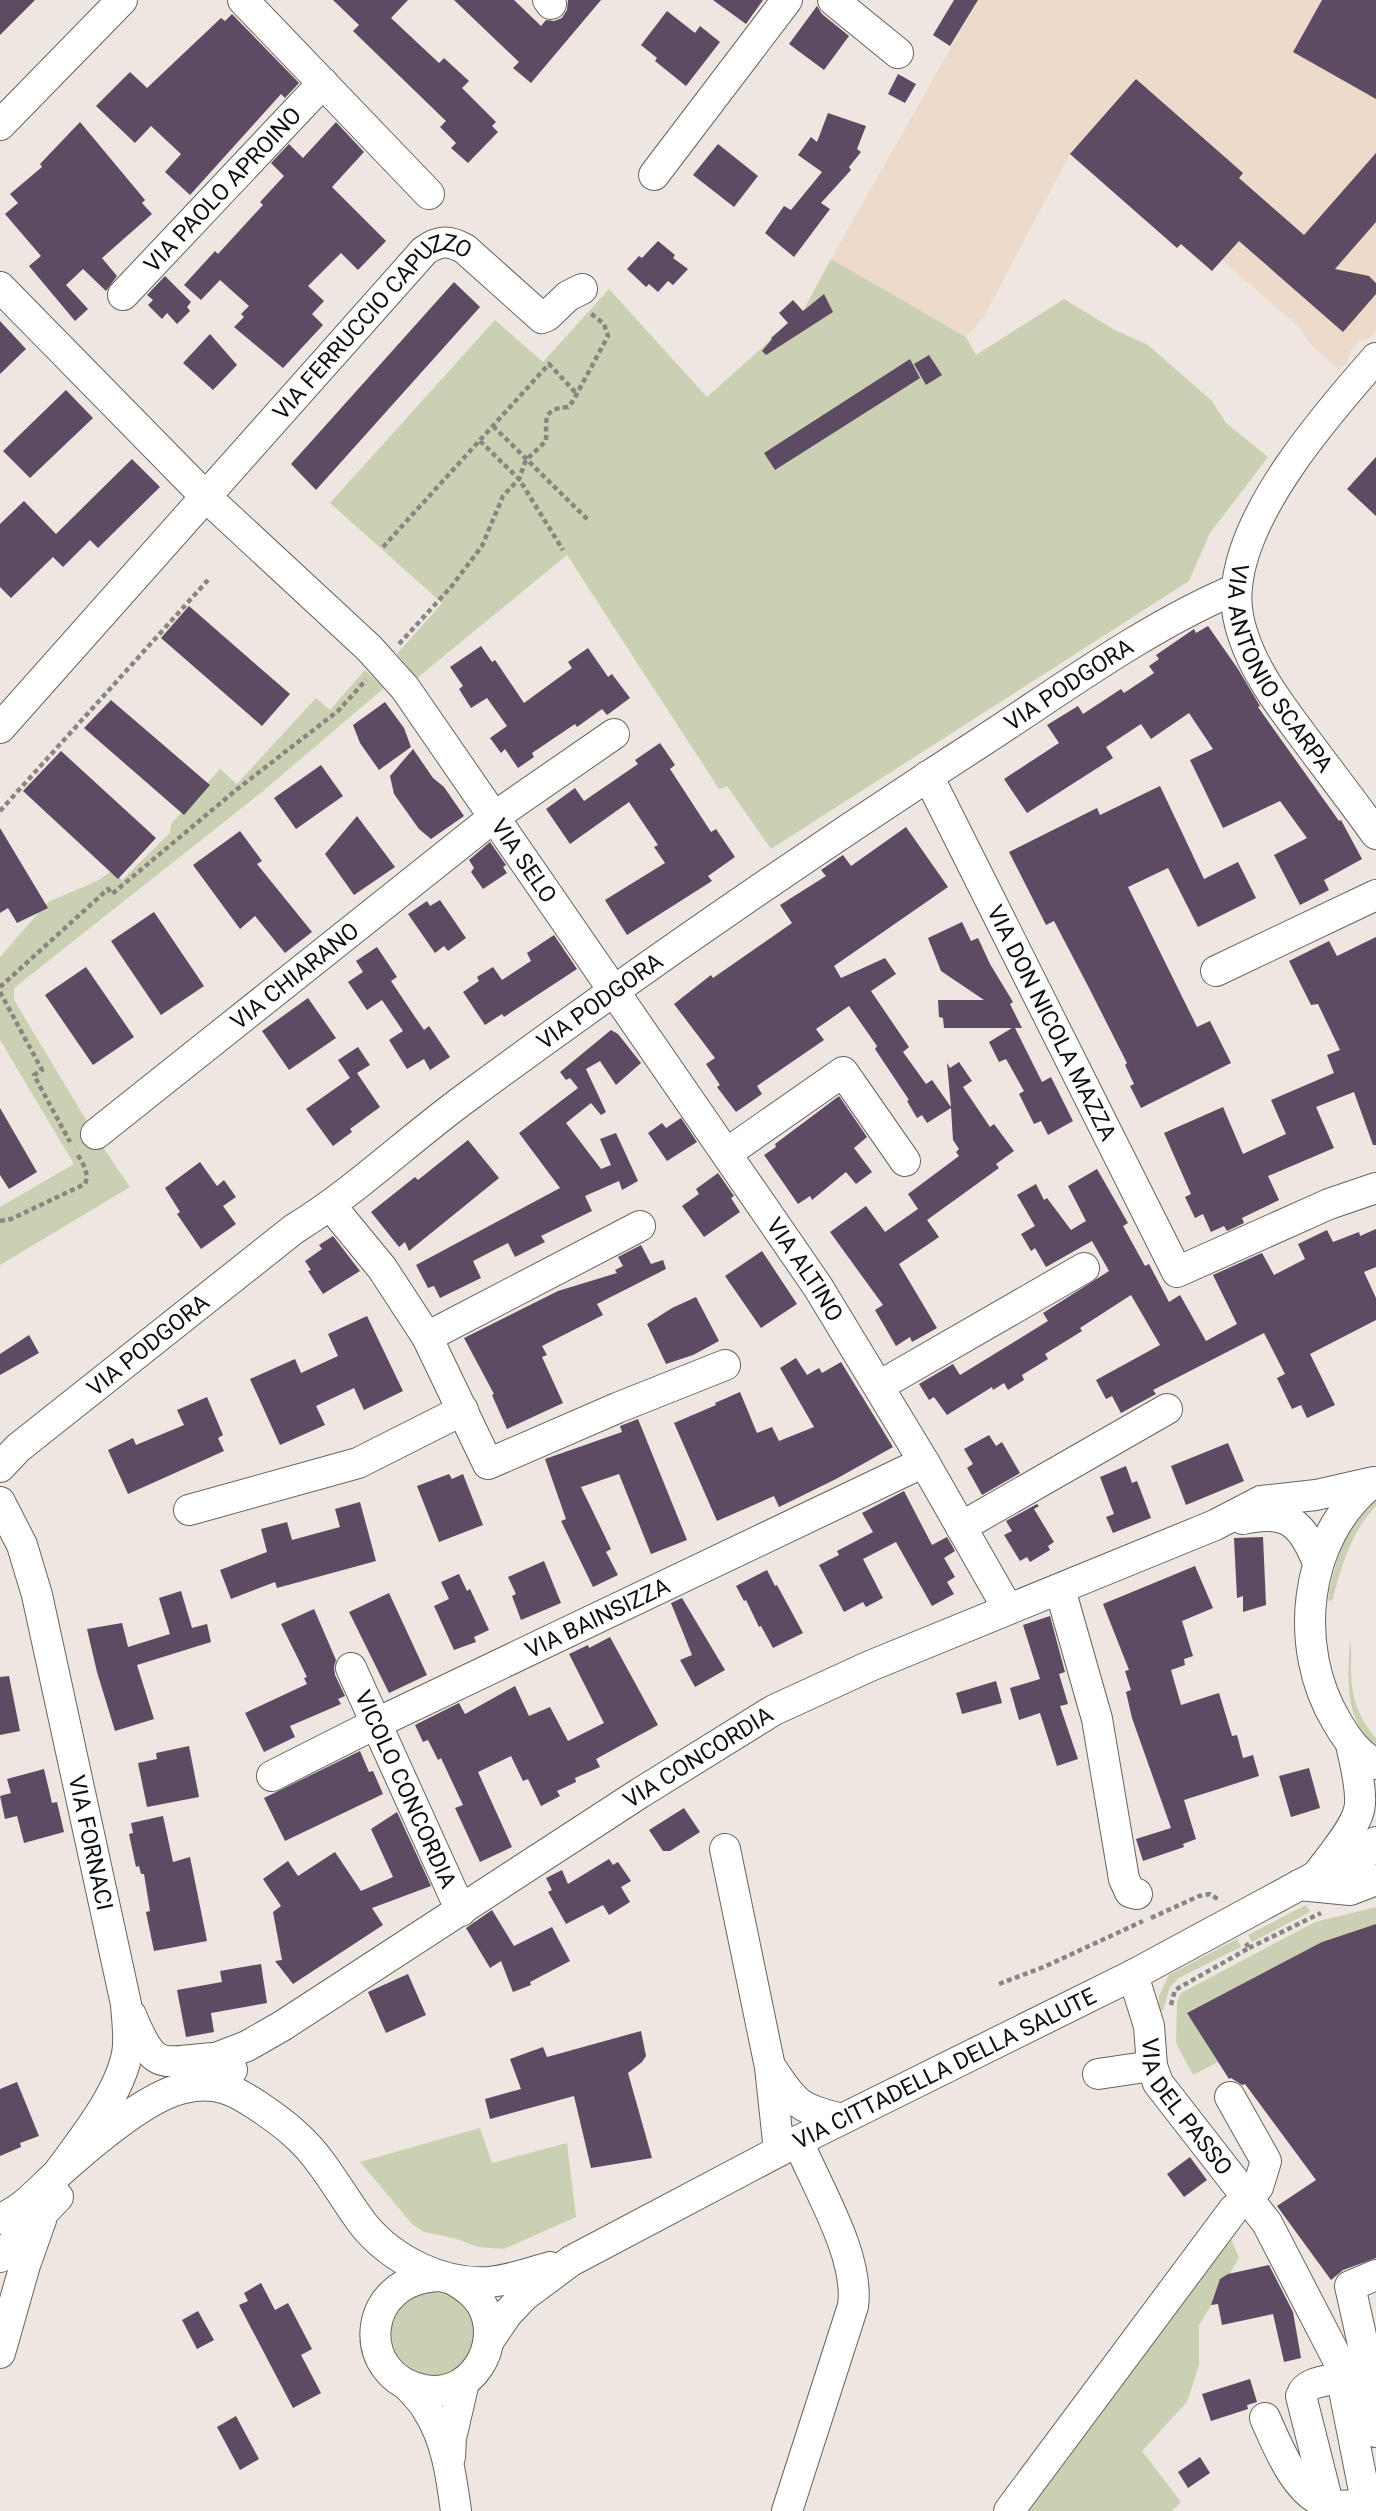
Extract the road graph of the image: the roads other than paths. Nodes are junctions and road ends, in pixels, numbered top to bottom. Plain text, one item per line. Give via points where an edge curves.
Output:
1 (122, 0) edge
2 (243, 0) edge
3 (787, 0) edge
4 (834, 0) edge
5 (898, 53) dead end
6 (323, 83) junction
7 (0, 125) edge
8 (654, 175) dead end
9 (429, 194) dead end
10 (0, 286) edge
11 (123, 295) dead end
12 (586, 300) road end
13 (1376, 358) edge
14 (205, 496) junction
15 (1236, 589) junction
16 (0, 728) edge
17 (614, 734) dead end
18 (928, 776) junction
19 (494, 817) junction
20 (1376, 833) edge
21 (1376, 895) edge
22 (1216, 971) dead end
23 (615, 991) junction
24 (96, 1134) dead end
25 (727, 1153) junction
26 (905, 1161) dead end
27 (1376, 1188) edge
28 (331, 1206) junction
29 (640, 1226) dead end
30 (1084, 1268) dead end
31 (427, 1337) junction
32 (725, 1366) dead end
33 (879, 1386) junction
34 (1167, 1409) dead end
35 (463, 1410) junction
36 (924, 1462) junction
37 (0, 1467) edge
38 (1374, 1481) edge
39 (0, 1502) edge
40 (188, 1510) dead end
41 (1215, 1525) junction
42 (961, 1527) junction
43 (1318, 1563) junction
44 (1060, 1589) junction
45 (1008, 1609) junction
46 (351, 1668) dead end
47 (377, 1723) junction
48 (1351, 1744) junction
49 (1376, 1764) edge
50 (272, 1776) dead end
51 (1376, 1842) edge
52 (725, 1849) dead end
53 (1309, 1880) junction
54 (1376, 1880) edge
55 (1137, 1894) dead end
56 (461, 1910) junction
57 (1133, 1975) junction
58 (126, 2004) junction
59 (760, 2050) junction
60 (216, 2058) junction
61 (1155, 2075) junction
62 (1102, 2082) dead end
63 (1230, 2097) dead end
64 (842, 2119) junction
65 (281, 2121) junction
66 (789, 2146) junction
67 (58, 2173) junction
68 (46, 2208) junction
69 (0, 2219) edge
70 (365, 2226) junction
71 (0, 2257) edge
72 (571, 2261) junction
73 (1376, 2275) edge
74 (446, 2278) junction
75 (384, 2302) junction
76 (490, 2339) junction
77 (0, 2353) edge
78 (1341, 2378) junction
79 (464, 2382) junction
80 (407, 2385) junction
81 (1265, 2418) dead end
82 (1376, 2432) edge
83 (450, 2468) junction
84 (1328, 2503) junction
85 (1366, 2508) edge
86 (456, 2511) edge
87 (787, 2511) edge
88 (1009, 2511) edge

1 - 7 street
2 - 6 street
3 - 8 street
4 - 5 street
6 - 9 street
6 - 11 street, VIA PAOLO APROINO
10 - 14 street
12 - 14 street, VIA FERRUCCIO CAPUZZO via 568,296 542,318 465,249 445,241 434,244
13 - 15 street, VIA ANTONIO SCARPA via 1290,465 1248,542
14 - 16 street
14 - 19 street via 395,675
15 - 18 street, VIA PODGORA via 1180,616
15 - 20 street, VIA ANTONIO SCARPA via 1243,635 1257,667 1284,711
17 - 19 street, VIA SELO
18 - 23 street, VIA PODGORA
18 - 27 street, VIA DON NICOLA MAZZA via 1177,1272
19 - 23 street, VIA SELO
19 - 24 street, VIA CHIARANO
21 - 22 street
23 - 25 street, VIA ALTINO
23 - 28 street, VIA PODGORA via 464,1099
25 - 26 street via 843,1072
25 - 33 street, VIA ALTINO
28 - 31 street via 382,1268
28 - 37 street, VIA PODGORA via 272,1245 28,1439
29 - 31 street
30 - 33 street
31 - 35 street
32 - 35 street via 488,1464
33 - 36 street, VIA ALTINO
34 - 42 street
35 - 40 street via 358,1463
36 - 42 street, VIA ALTINO
36 - 47 street, VIA BAINSIZZA
38 - 41 street, VIA CONCORDIA via 1340,1491 1261,1501
38 - 43 street via 1343,1513
39 - 58 street, VIA FORNACI via 22,1545 37,1595
41 - 43 street, VIA CONCORDIA via 1266,1516 1286,1519 1303,1532
41 - 44 street, VIA CONCORDIA
42 - 45 street, VIA ALTINO
43 - 48 street via 1310,1602 1311,1647 1329,1708
44 - 45 street, VIA CONCORDIA
44 - 55 street via 1097,1719 1124,1879 1130,1892
45 - 56 street, VIA CONCORDIA via 774,1710
46 - 47 street, VICOLO CONCORDIA
47 - 50 street, VIA BAINSIZZA
47 - 56 street, VICOLO CONCORDIA
48 - 49 street
48 - 53 street, VIA CITTADELLA DELLA SALUTE via 1360,1806 1355,1820
51 - 53 street, VIA CITTADELLA DELLA SALUTE via 1363,1856
52 - 59 street
53 - 54 street via 1350,1890
53 - 57 street, VIA CITTADELLA DELLA SALUTE
56 - 60 street, VIA CONCORDIA via 282,2026
57 - 61 street, VIA DEL PASSO via 1149,2026
57 - 64 street, VIA CITTADELLA DELLA SALUTE
58 - 60 street, VIA CONCORDIA via 142,2041 156,2057 176,2063
58 - 67 street, VIA FORNACI via 127,2054 119,2079
59 - 64 street via 791,2097 807,2110
59 - 66 street
60 - 65 street
61 - 62 street
61 - 78 street, VIA DEL PASSO via 1267,2223 1338,2360
63 - 88 street via 1266,2161 1258,2187 1244,2199
64 - 66 street, VIA CITTADELLA DELLA SALUTE
65 - 67 street, VIA CITTADELLA DELLA SALUTE via 237,2092 215,2086 183,2088 148,2103
65 - 68 street, VIA CITTADELLA DELLA SALUTE via 220,2104 175,2110 121,2141
65 - 70 street, VIA CITTADELLA DELLA SALUTE via 321,2162
66 - 72 street, VIA CITTADELLA DELLA SALUTE
66 - 87 street via 834,2217 855,2288
67 - 69 street, VIA CITTADELLA DELLA SALUTE
68 - 71 street, VIA CITTADELLA DELLA SALUTE
68 - 77 street
70 - 74 street, VIA CITTADELLA DELLA SALUTE via 409,2262
70 - 75 street, VIA CITTADELLA DELLA SALUTE via 382,2278
72 - 74 street, VIA CITTADELLA DELLA SALUTE via 503,2280
72 - 76 street, VIA CITTADELLA DELLA SALUTE via 524,2297
73 - 82 street via 1350,2286 1364,2349 1367,2403
74 - 75 street, VIA CITTADELLA DELLA SALUTE via 408,2281
74 - 76 street, VIA CITTADELLA DELLA SALUTE via 470,2290 481,2304
75 - 80 street, VIA CITTADELLA DELLA SALUTE via 376,2320 380,2358
76 - 79 street, VIA CITTADELLA DELLA SALUTE via 476,2371
78 - 84 street via 1309,2385 1301,2396
78 - 85 street, VIA DEL PASSO
79 - 80 street via 446,2389
79 - 83 street via 451,2438
80 - 83 street, VIA CITTADELLA DELLA SALUTE via 428,2409
81 - 84 street via 1302,2485 1317,2501
83 - 86 street
84 - 85 street

